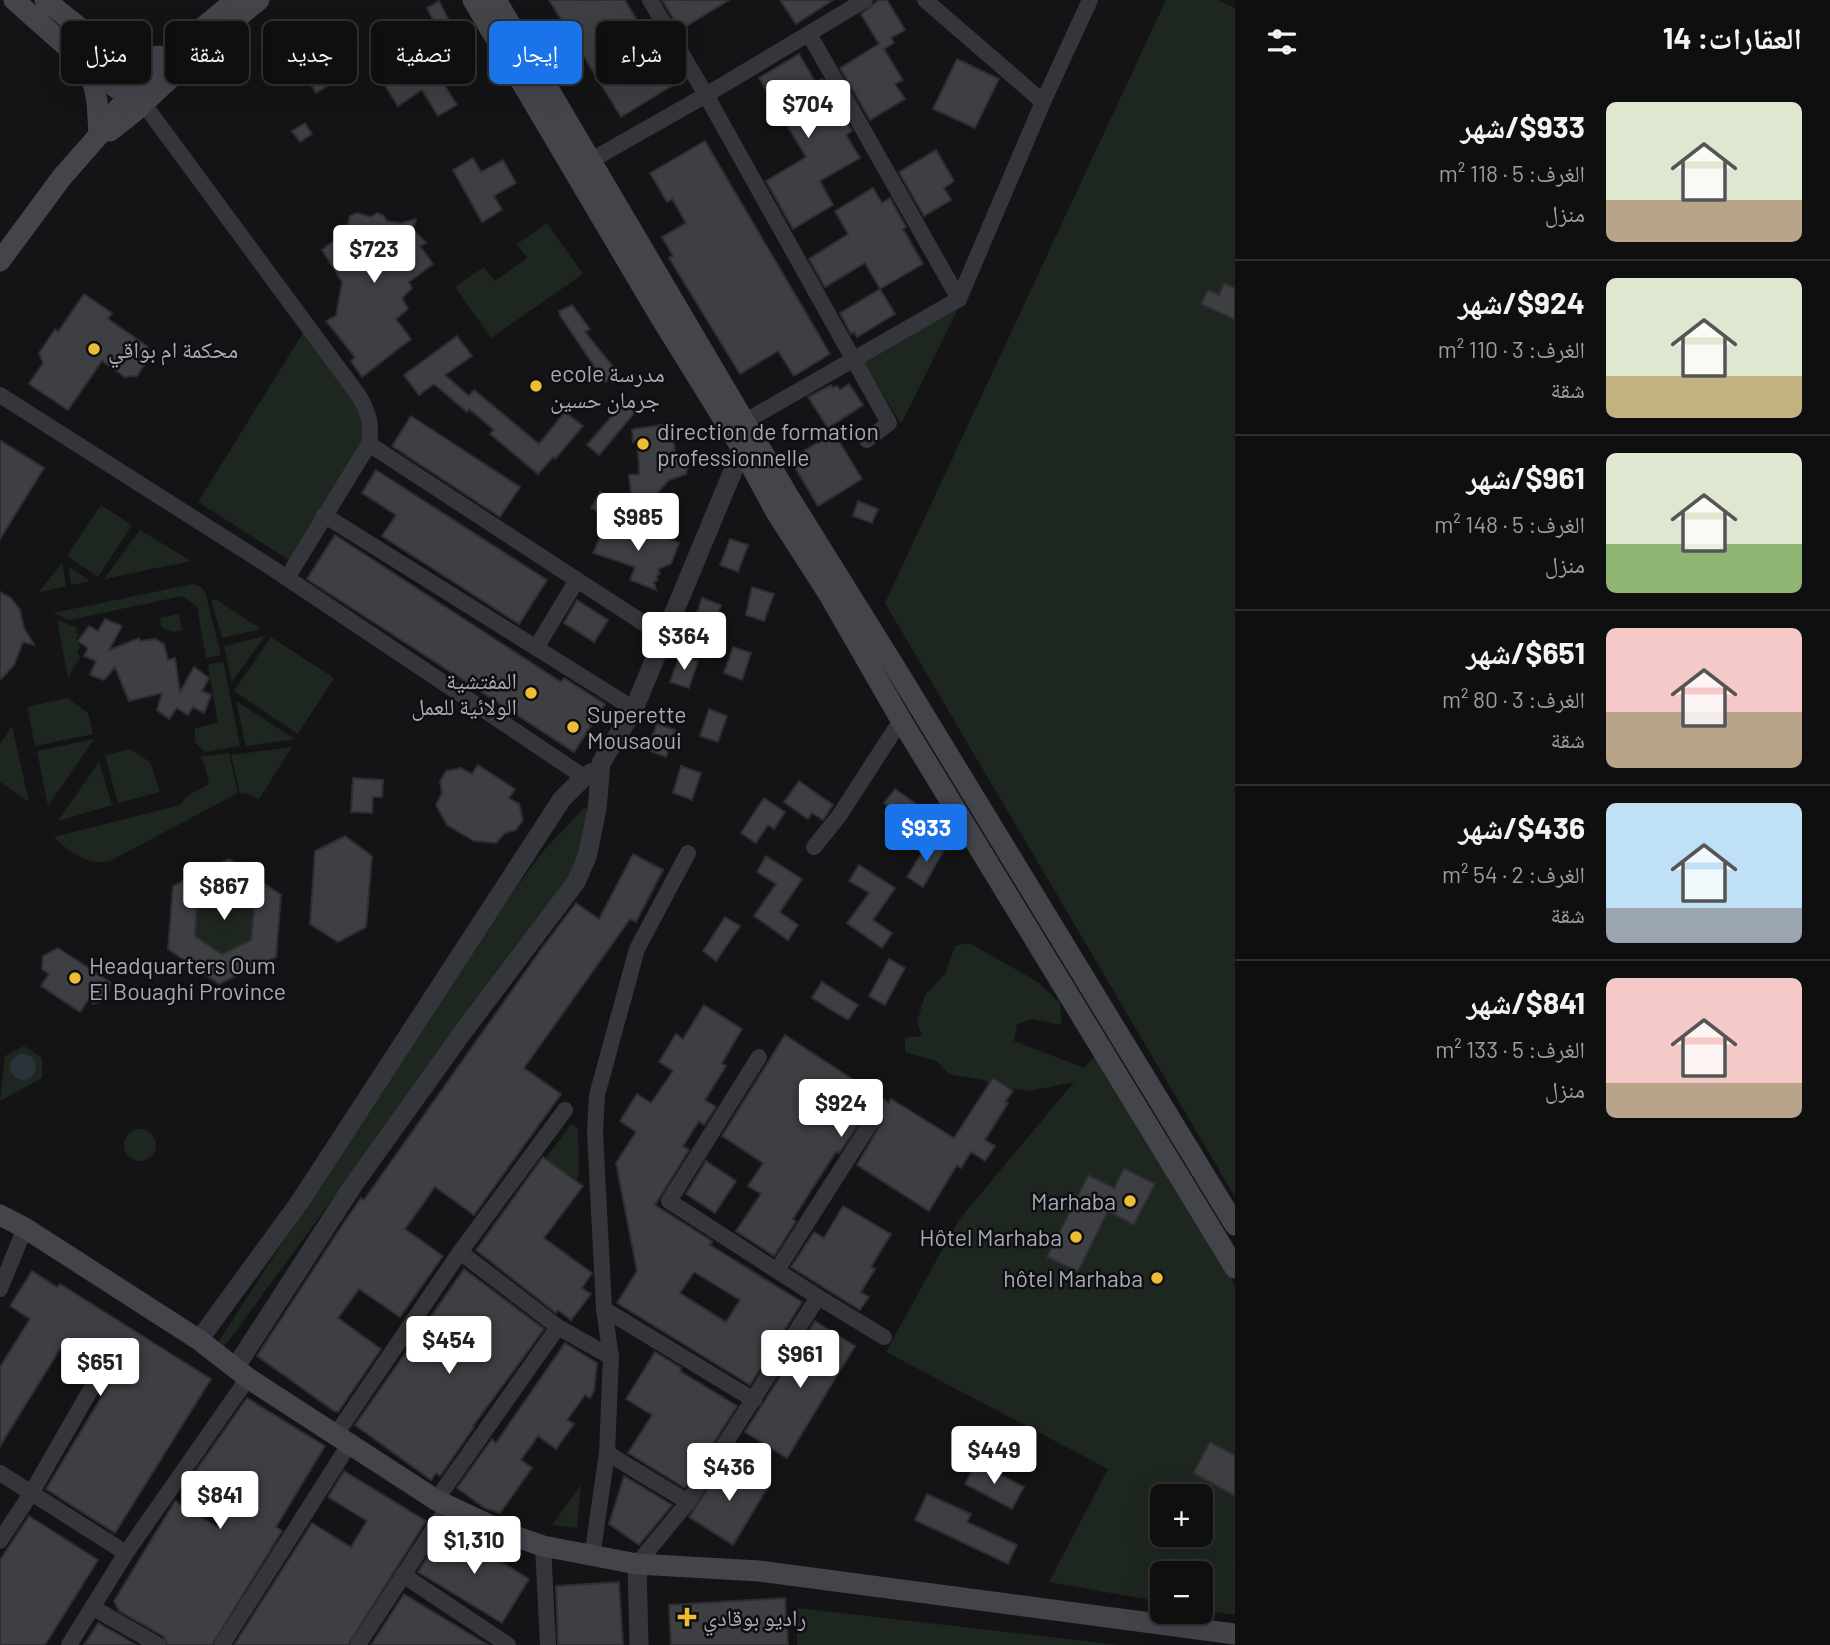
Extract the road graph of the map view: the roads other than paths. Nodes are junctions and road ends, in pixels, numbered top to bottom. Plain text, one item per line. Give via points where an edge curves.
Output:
1 (14, 0) edge
2 (45, 0) edge
3 (236, 0) edge
4 (259, 0) edge
5 (473, 0) edge
6 (496, 0) edge
7 (650, 0) edge
8 (865, 0) edge
9 (925, 0) edge
10 (1090, 0) edge
11 (71, 21) edge
12 (210, 21) edge
13 (809, 34) junction
14 (61, 42) edge
15 (165, 60) edge
16 (93, 84) edge
17 (110, 84) edge
18 (135, 84) edge
19 (706, 95) junction
20 (139, 98) junction
21 (1043, 102) junction
22 (99, 135) junction
23 (581, 166) junction
24 (0, 261) edge
25 (959, 299) junction
26 (855, 361) junction
27 (0, 395) edge
28 (744, 422) junction
29 (867, 440) dead end
30 (369, 444) junction
31 (742, 449) junction
32 (324, 515) junction
33 (287, 578) junction
34 (577, 580) junction
35 (664, 637) junction
36 (536, 648) junction
37 (634, 709) junction
38 (901, 720) junction
39 (601, 762) junction
40 (584, 777) junction
41 (814, 847) dead end
42 (688, 853) dead end
43 (760, 1057) dead end
44 (565, 1111) dead end
45 (873, 1119) dead end
46 (0, 1215) edge
47 (1235, 1225) edge
48 (25, 1227) junction
49 (460, 1252) junction
50 (1235, 1268) edge
51 (777, 1269) junction
52 (0, 1289) edge
53 (818, 1297) junction
54 (604, 1309) junction
55 (558, 1327) junction
56 (884, 1337) dead end
57 (199, 1340) junction
58 (611, 1356) junction
59 (242, 1373) junction
60 (91, 1389) dead end
61 (754, 1400) junction
62 (343, 1438) junction
63 (607, 1453) junction
64 (0, 1472) edge
65 (32, 1492) junction
66 (443, 1502) junction
67 (688, 1503) junction
68 (0, 1541) edge
69 (542, 1546) junction
70 (126, 1553) junction
71 (592, 1556) junction
72 (637, 1564) junction
73 (403, 1575) junction
74 (92, 1607) junction
75 (1235, 1634) edge
76 (69, 1645) edge
77 (158, 1645) edge
78 (222, 1645) edge
79 (358, 1645) edge
80 (508, 1645) edge
81 (548, 1645) edge
82 (639, 1645) edge

1 - 14 main road
2 - 11 main road
3 - 12 main road
4 - 20 main road
5 - 23 main road
6 - 23 main road
7 - 19 street
8 - 13 street
9 - 21 street
10 - 21 street
13 - 19 street
13 - 25 street
15 - 20 main road
16 - 22 main road
17 - 20 main road
18 - 20 main road
19 - 23 street
19 - 26 street
20 - 22 main road via 113,114
20 - 30 street via 359,396 369,412
21 - 25 street
22 - 24 main road
23 - 28 main road
23 - 31 main road
25 - 26 street
26 - 28 street
26 - 29 street via 889,424
27 - 33 street
28 - 31 street
28 - 47 main road
30 - 32 street
30 - 34 street
31 - 35 street
31 - 38 main road
32 - 33 street
32 - 36 street
33 - 40 street
34 - 35 street
34 - 36 street
35 - 37 street
36 - 37 street
37 - 39 street
38 - 41 street
38 - 50 main road
39 - 40 street
39 - 59 street via 595,821 576,882 354,1184
40 - 57 street via 562,799 299,1203
42 - 54 street via 637,949 597,1095
43 - 51 street via 669,1201
44 - 49 street
45 - 51 street
46 - 48 main road
48 - 52 street
48 - 57 main road
49 - 55 street
49 - 62 street
51 - 53 street
53 - 56 street
53 - 61 street
54 - 58 street
54 - 61 street
55 - 58 street
55 - 66 street
57 - 59 main road
58 - 63 street
59 - 62 main road
59 - 70 street
60 - 65 street
61 - 67 street
62 - 66 main road
62 - 78 street
63 - 67 street
63 - 71 street
64 - 65 street
65 - 68 street
65 - 70 street
66 - 69 main road
66 - 73 street
67 - 72 street
69 - 71 main road
69 - 81 street
70 - 74 street
71 - 72 main road
72 - 75 main road via 759,1571
72 - 82 street
73 - 79 street
73 - 80 street
74 - 76 street
74 - 77 street

